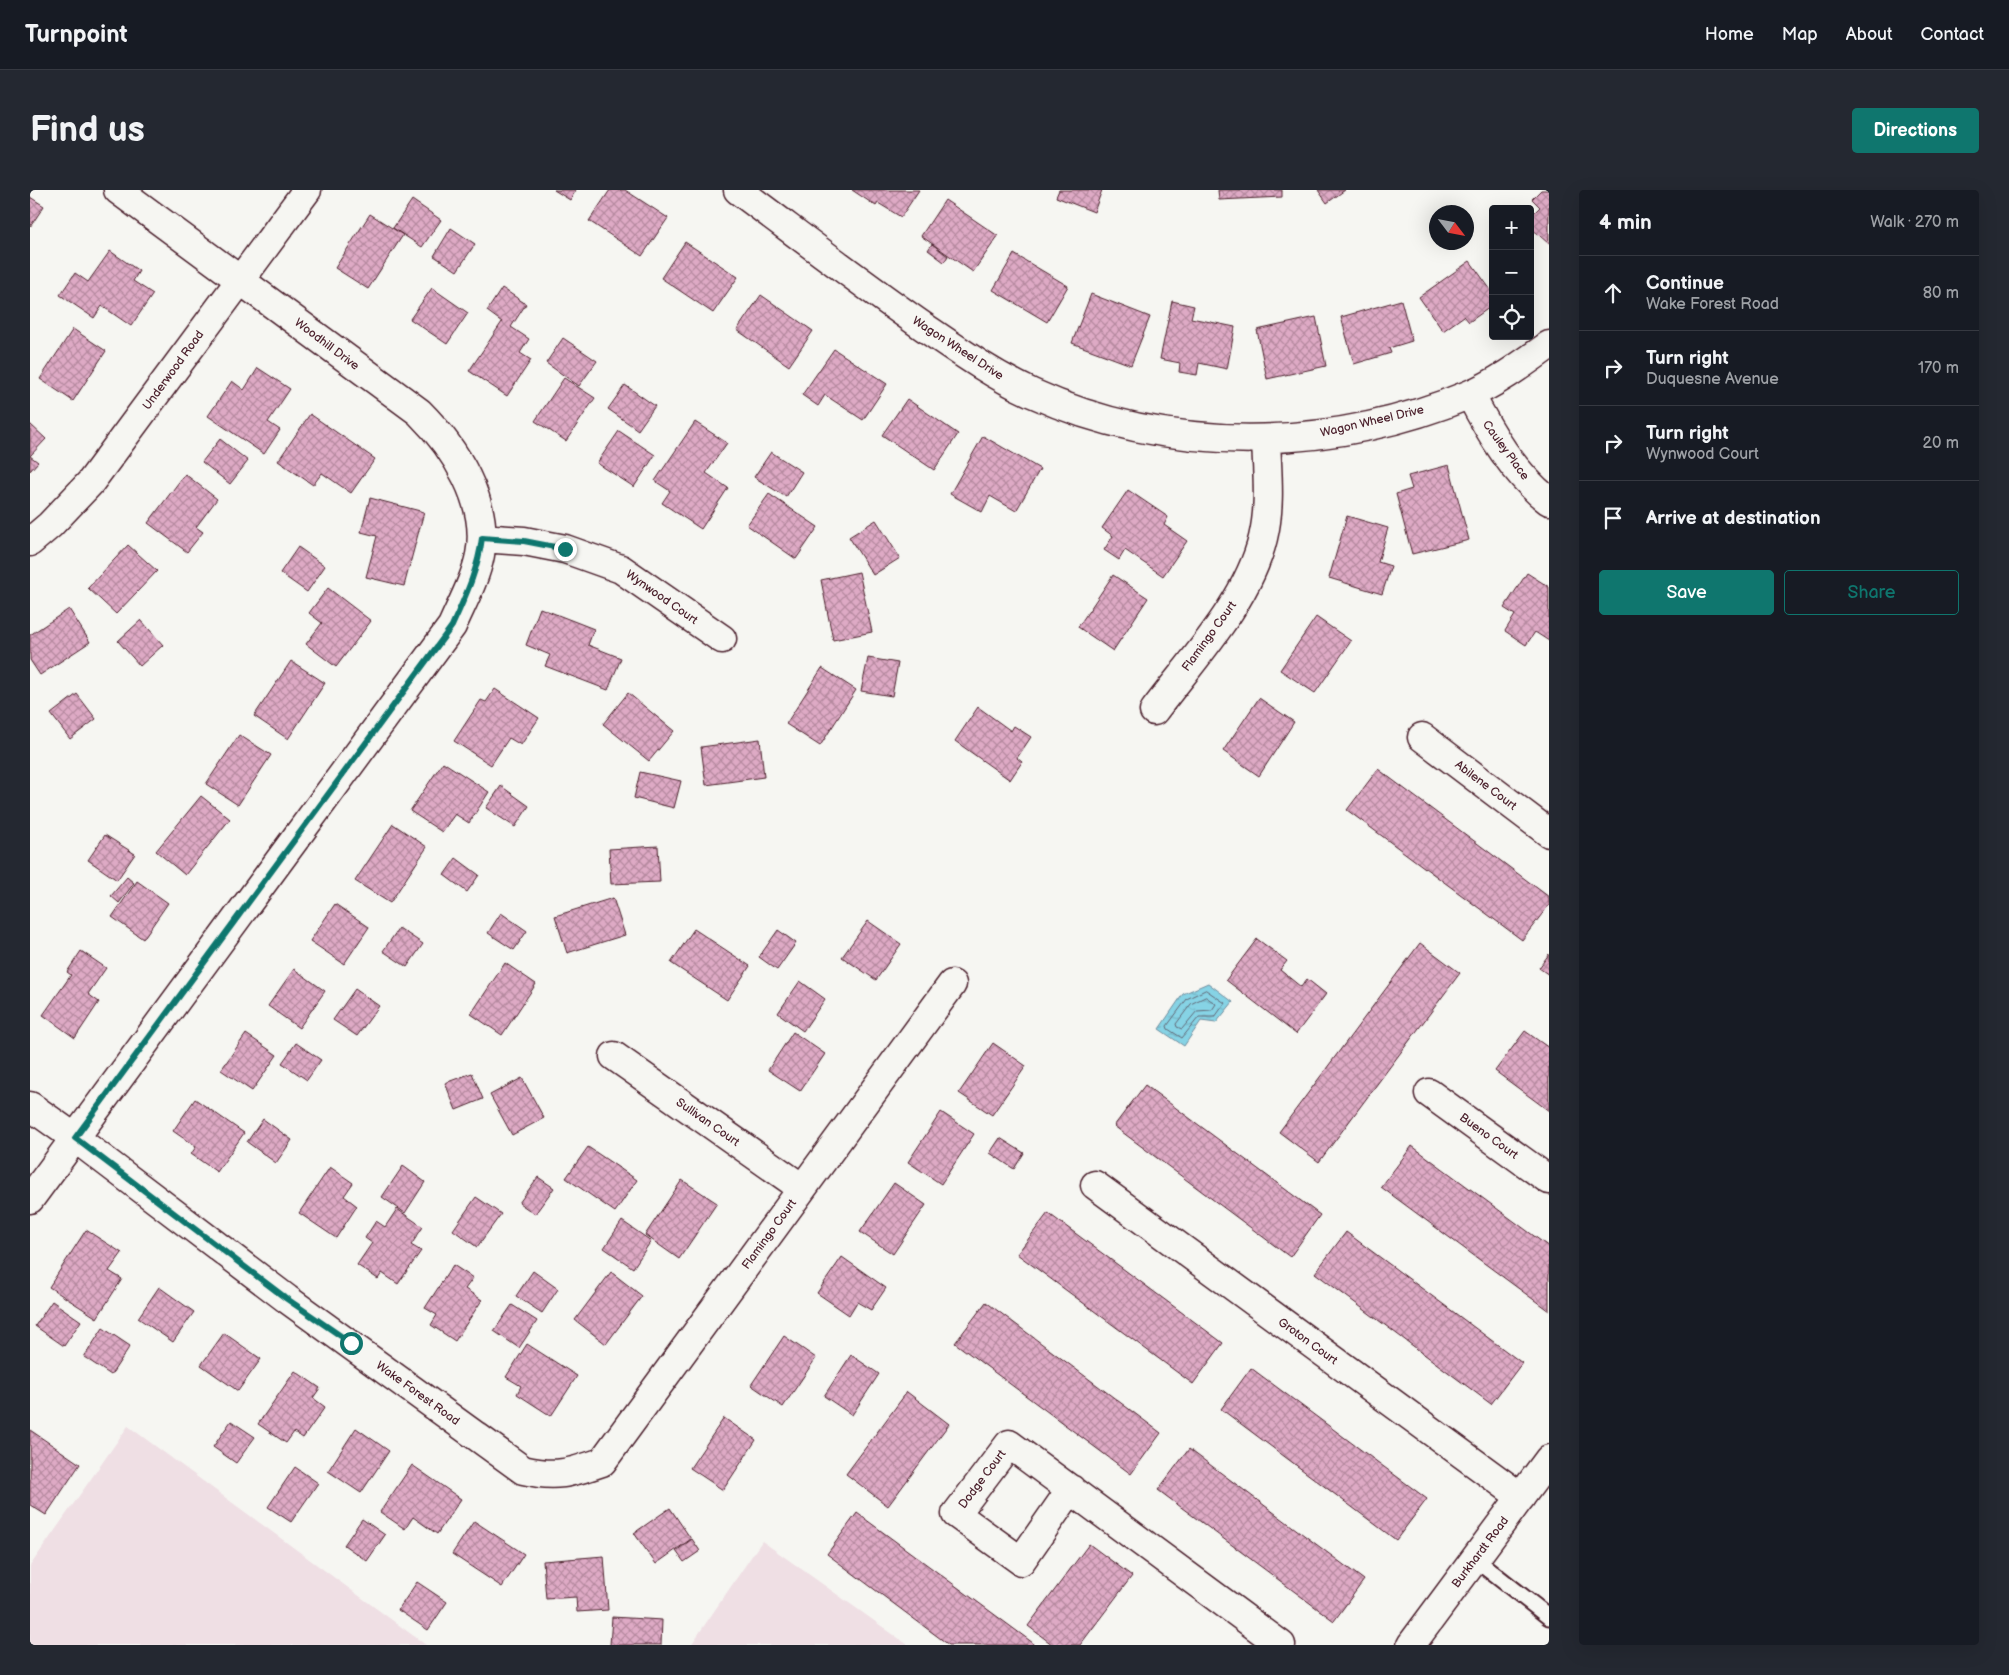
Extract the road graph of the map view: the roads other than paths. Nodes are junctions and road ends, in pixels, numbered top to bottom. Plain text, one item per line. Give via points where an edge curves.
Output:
1 (118, 190) edge
2 (307, 190) edge
3 (738, 190) edge
4 (240, 280) junction
5 (1549, 345) edge
6 (1470, 394) junction
7 (1266, 439) junction
8 (1549, 500) edge
9 (482, 538) junction
10 (30, 542) edge
11 (722, 639) dead end
12 (1154, 710) dead end
13 (1422, 737) dead end
14 (1549, 833) edge
15 (952, 984) dead end
16 (614, 1056) dead end
17 (1429, 1093) dead end
18 (30, 1106) edge
19 (75, 1138) junction
20 (1549, 1180) edge
21 (1095, 1186) dead end
22 (802, 1188) junction
23 (30, 1199) edge
24 (1549, 1459) edge
25 (575, 1472) joint
26 (1071, 1489) dead end
27 (1520, 1497) junction
28 (1474, 1559) junction
29 (1549, 1617) edge
30 (1282, 1645) edge
31 (1411, 1645) edge

1 - 4 street, Woodhill Drive
2 - 4 street, Underwood Road
3 - 7 street, Wagon Wheel Drive via 885,300 984,368 1032,393 1083,413 1139,428 1195,436
4 - 9 street, Woodhill Drive via 411,406 430,424 468,481 480,516
4 - 10 street, Underwood Road via 90,483
5 - 6 street, Wagon Wheel Drive
6 - 7 street, Wagon Wheel Drive via 1411,414 1351,429
6 - 8 street, Cauley Place via 1505,453 1536,490
7 - 12 street, Flamingo Court via 1268,504 1253,570 1230,611
9 - 11 street, Wynwood Court via 524,541 565,549 621,569
9 - 19 street, Woodhill Drive via 471,584 452,626
13 - 14 street, Abilene Court
15 - 22 street, Flamingo Court
16 - 22 street, Sullivan Court
17 - 20 street, Bueno Court
18 - 19 street, Wake Forest Road
19 - 23 street, Woodhill Drive
19 - 25 street, Wake Forest Road via 287,1299 523,1470 543,1475
21 - 27 street, Groton Court
22 - 25 street, Flamingo Court via 602,1462
24 - 27 street, Burkhardt Road
26 - 30 street
27 - 28 street, Burkhardt Road
28 - 29 lane
28 - 31 street, Burkhardt Road

